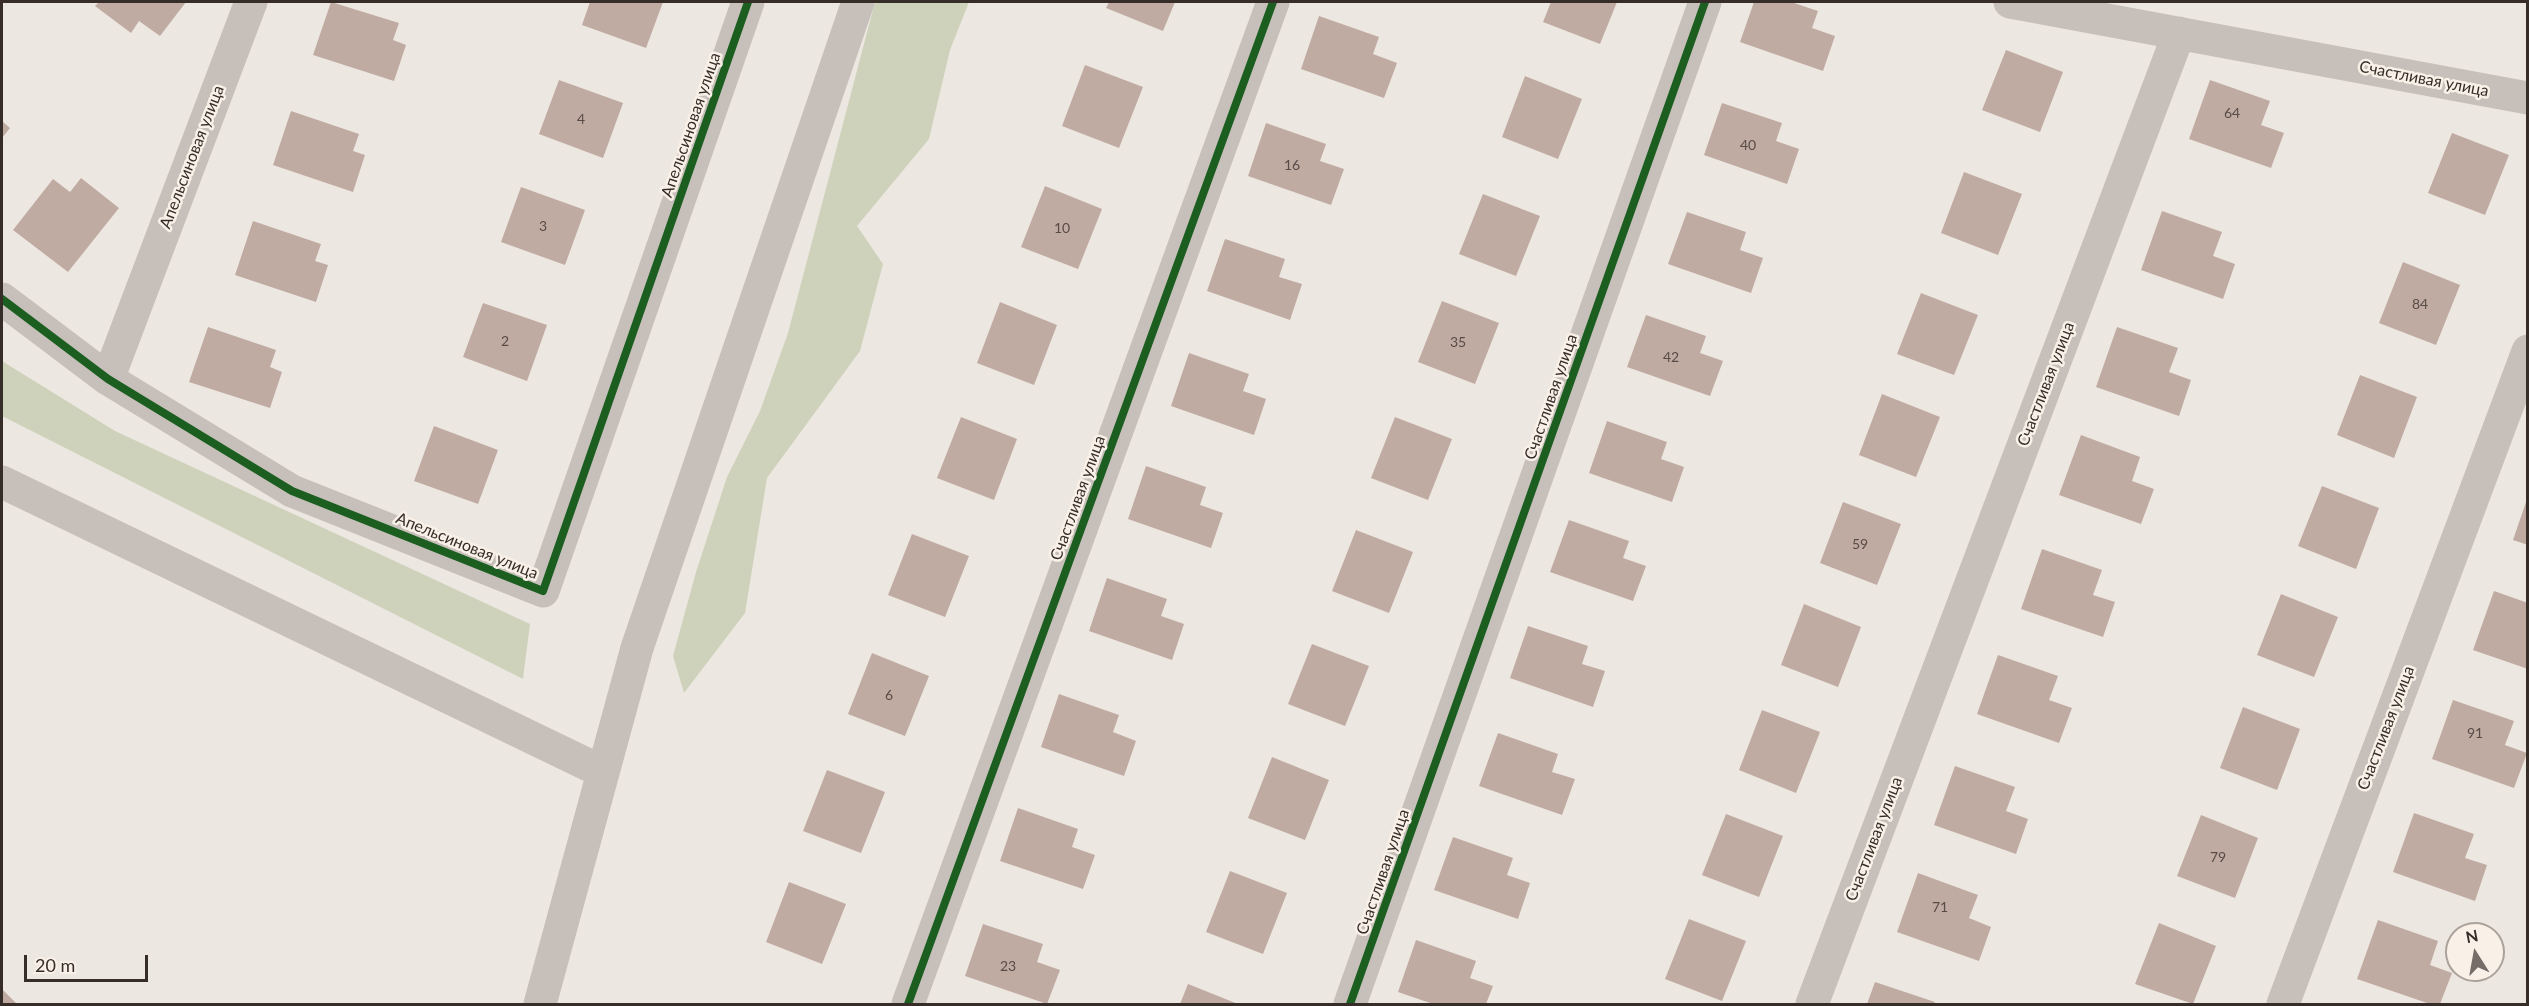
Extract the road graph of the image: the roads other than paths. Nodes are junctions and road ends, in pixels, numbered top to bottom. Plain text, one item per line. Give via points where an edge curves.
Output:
1 (251, 2) edge
2 (748, 2) edge
3 (858, 2) edge
4 (1274, 2) edge
5 (1704, 2) edge
6 (2010, 2) edge
7 (2179, 33) junction
8 (2528, 98) edge
9 (2, 299) edge
10 (2528, 351) edge
11 (108, 379) junction
12 (2, 482) edge
13 (603, 772) junction
14 (540, 1005) edge
15 (908, 1005) edge
16 (1350, 1005) edge
17 (1812, 1005) edge
18 (2283, 1005) edge

1 - 11 street, Апельсиновая улица
2 - 11 street, Апельсиновая улица via 543,591 292,491
3 - 13 street via 637,648
4 - 15 street, Счастливая улица
5 - 16 street, Счастливая улица
6 - 7 street, Счастливая улица
7 - 8 street, Счастливая улица
7 - 17 street, Счастливая улица
9 - 11 street, Апельсиновая улица
10 - 18 street, Счастливая улица
12 - 13 street
13 - 14 street

